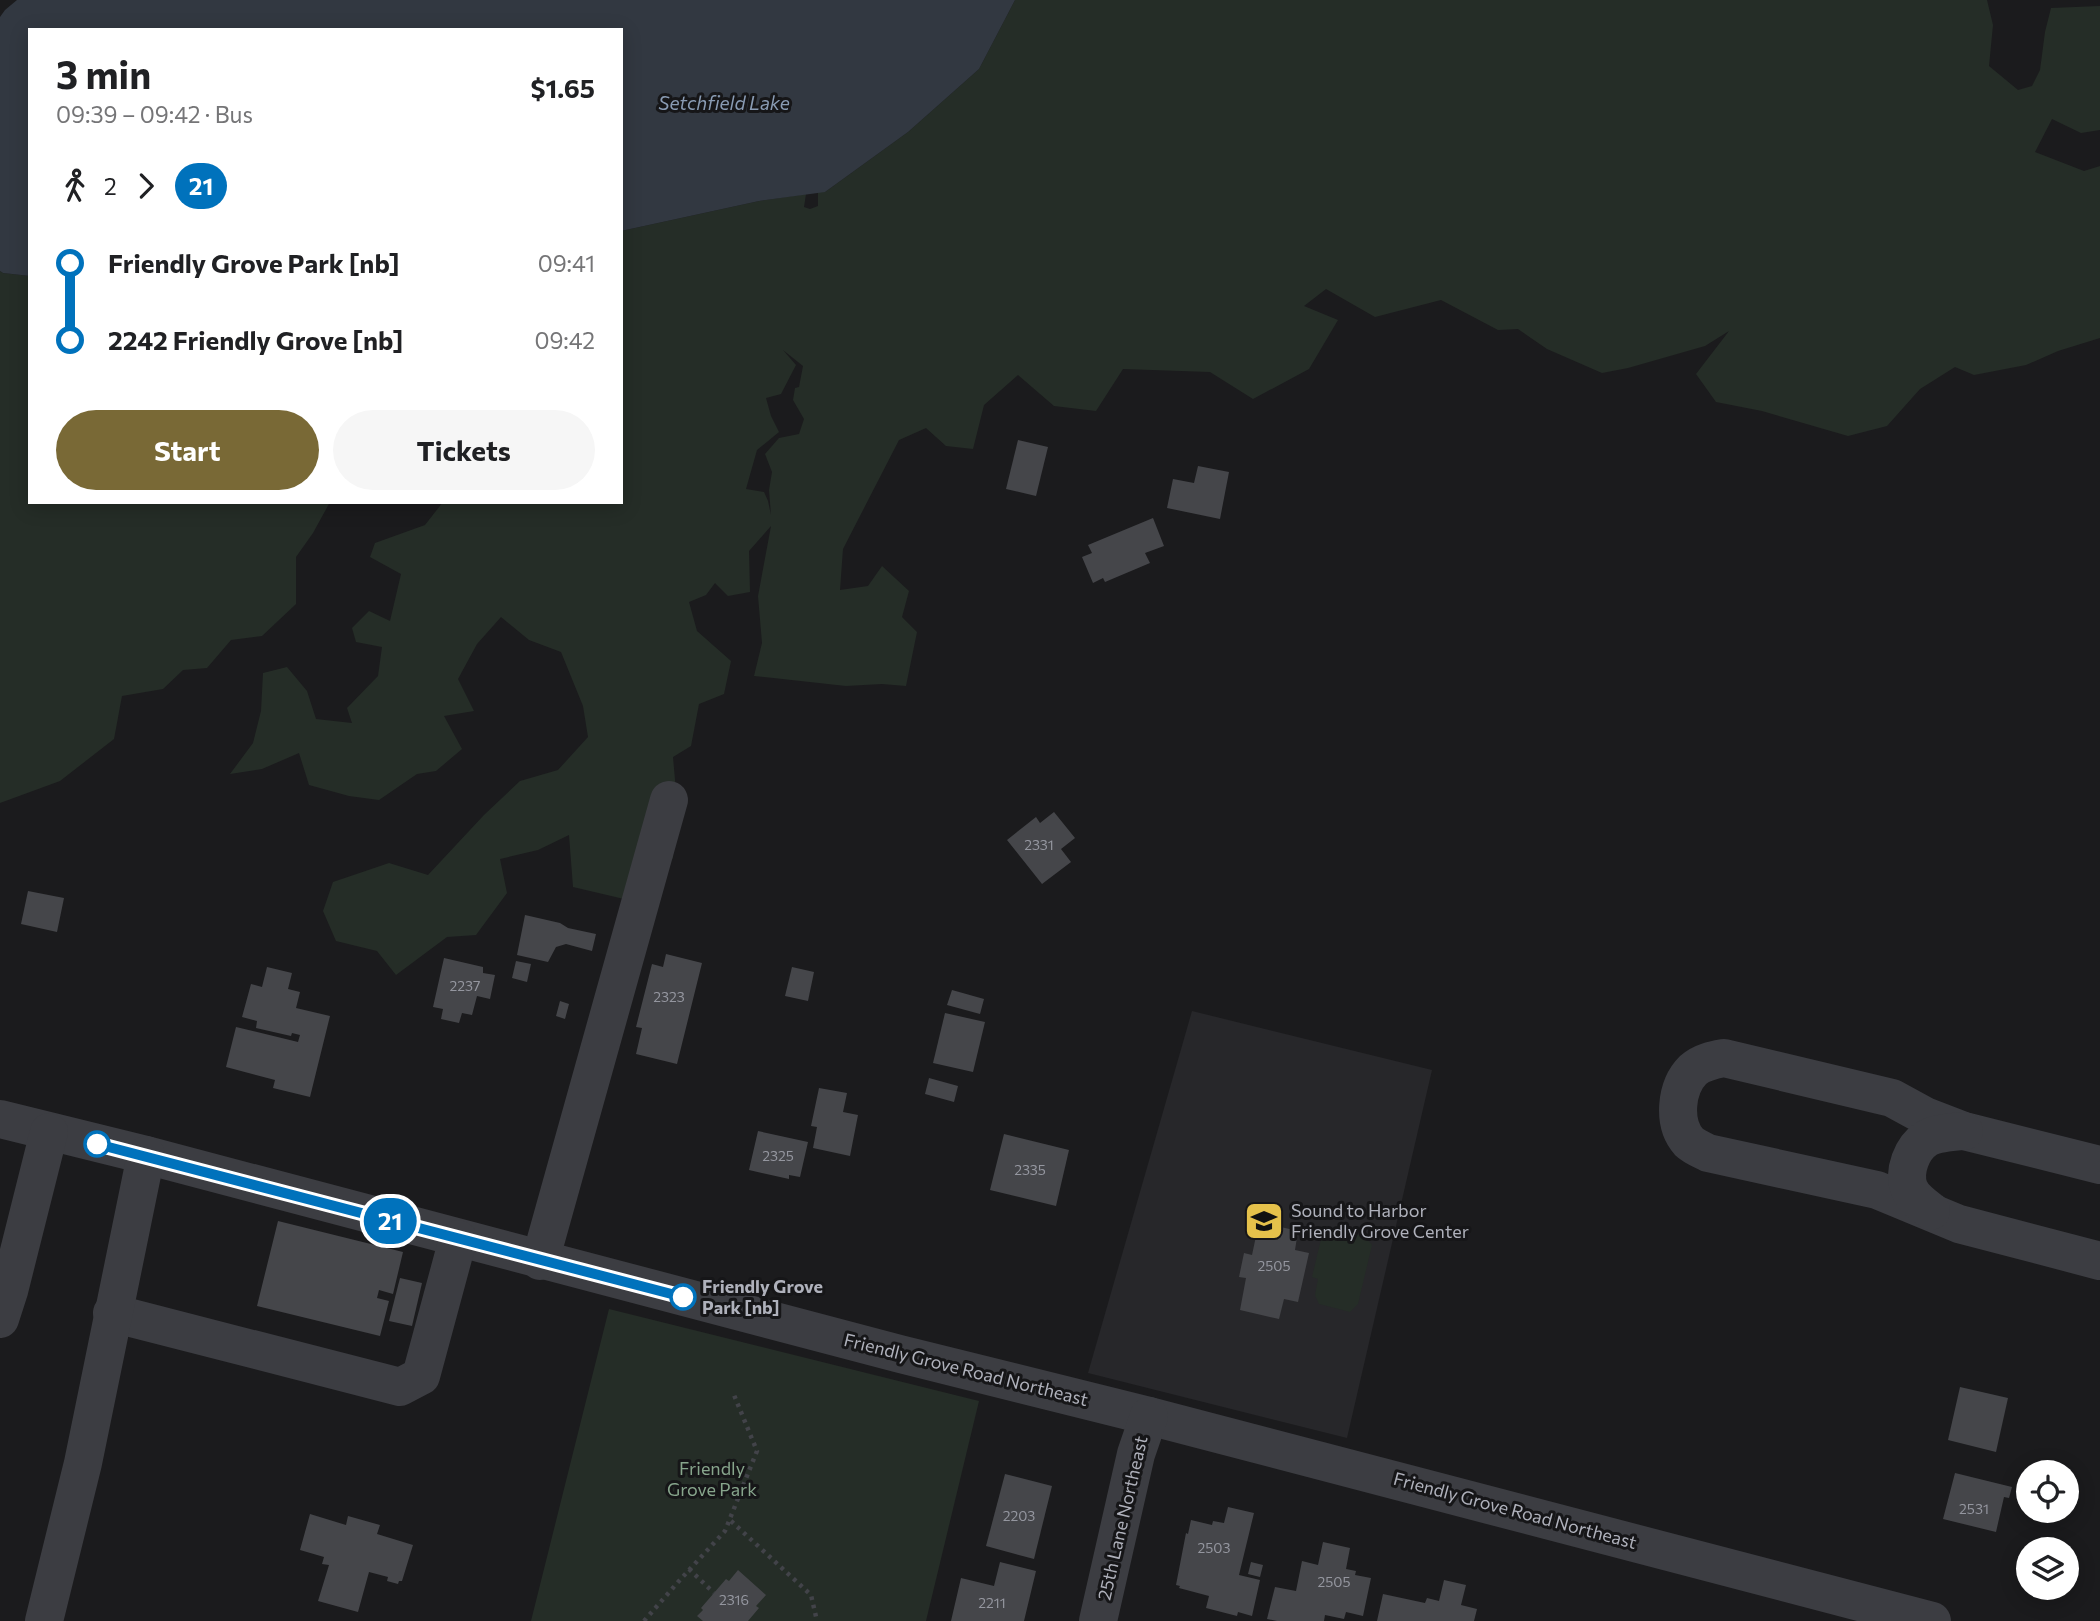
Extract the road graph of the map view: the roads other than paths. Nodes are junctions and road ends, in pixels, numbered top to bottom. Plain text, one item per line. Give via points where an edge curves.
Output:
1 (669, 800) dead end
2 (0, 1119) edge
3 (1964, 1131) junction
4 (49, 1132) junction
5 (146, 1155) junction
6 (2100, 1165) edge
7 (1931, 1211) junction
8 (458, 1239) junction
9 (540, 1261) junction
10 (2100, 1261) edge
11 (112, 1313) junction
12 (0, 1319) edge
13 (1149, 1416) junction
14 (44, 1621) edge
15 (1098, 1621) edge
16 (1932, 1621) edge

1 - 9 street
2 - 4 street, Friendly Grove Road Northeast
3 - 6 street
3 - 7 street via 1928,1137 1909,1161 1909,1188
3 - 7 street via 1892,1098 1724,1058 1705,1062 1683,1083 1678,1104 1680,1126 1690,1143 1708,1153 1877,1189
4 - 5 street, Friendly Grove Road Northeast
4 - 12 street
5 - 8 street, Friendly Grove Road Northeast
5 - 11 street
7 - 10 street via 1959,1224
8 - 9 street, Friendly Grove Road Northeast
8 - 11 street via 421,1376 400,1387
9 - 13 street, Friendly Grove Road Northeast
11 - 14 street via 83,1463
13 - 15 street, 25th Lane Northeast
13 - 16 street, Friendly Grove Road Northeast

